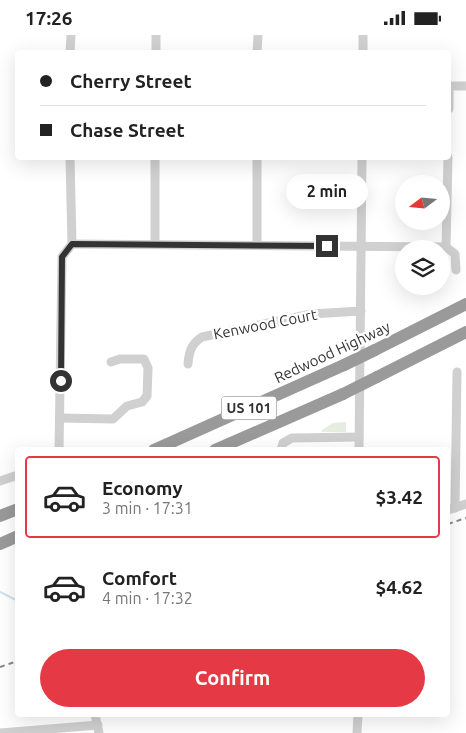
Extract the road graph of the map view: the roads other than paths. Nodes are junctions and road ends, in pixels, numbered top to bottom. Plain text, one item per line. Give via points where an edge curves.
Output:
1 (71, 35) edge
2 (156, 35) edge
3 (258, 35) edge
4 (363, 35) edge
5 (70, 50) edge
6 (156, 50) edge
7 (258, 50) edge
8 (363, 50) edge
9 (451, 86) edge
10 (466, 86) edge
11 (70, 160) edge
12 (155, 160) edge
13 (257, 160) edge
14 (362, 160) edge
15 (448, 160) edge
16 (446, 240) edge
17 (72, 244) junction
18 (154, 245) junction
19 (256, 245) junction
20 (362, 246) junction
21 (395, 246) edge
22 (450, 250) edge
23 (456, 270) dead end
24 (466, 304) edge
25 (361, 311) junction
26 (466, 332) edge
27 (111, 362) dead end
28 (188, 364) dead end
29 (457, 372) dead end
30 (60, 418) junction
31 (359, 437) junction
32 (59, 447) edge
33 (161, 447) edge
34 (222, 447) edge
35 (282, 447) edge
36 (359, 447) edge
37 (15, 476) edge
38 (0, 481) edge
39 (466, 504) edge
40 (15, 508) edge
41 (15, 509) edge
42 (451, 509) edge
43 (0, 511) edge
44 (0, 516) edge
45 (15, 537) edge
46 (0, 544) edge
47 (358, 717) edge
48 (99, 729) edge
49 (0, 733) edge
50 (358, 733) edge

1 - 5 street
2 - 6 street
3 - 7 street
4 - 8 street
9 - 10 street
11 - 17 street
12 - 18 street
13 - 19 street
14 - 20 street
15 - 16 street
17 - 18 street
17 - 30 street via 62,257
18 - 19 street
19 - 20 street
20 - 21 street
20 - 25 street
22 - 23 street via 455,254
24 - 33 highway, Redwood Highway / US 101, bridge via 344,365
25 - 28 street, Kenwood Court via 311,314 202,337 189,351
25 - 31 street
26 - 34 highway, US 101, bridge via 343,394
27 - 30 street via 144,359 149,382 147,396 142,402 127,406 113,419
29 - 42 street
30 - 32 street
31 - 35 street via 292,439
31 - 36 street
37 - 38 street
39 - 42 street
40 - 43 highway
41 - 44 highway
45 - 46 highway
47 - 50 street
48 - 49 street

